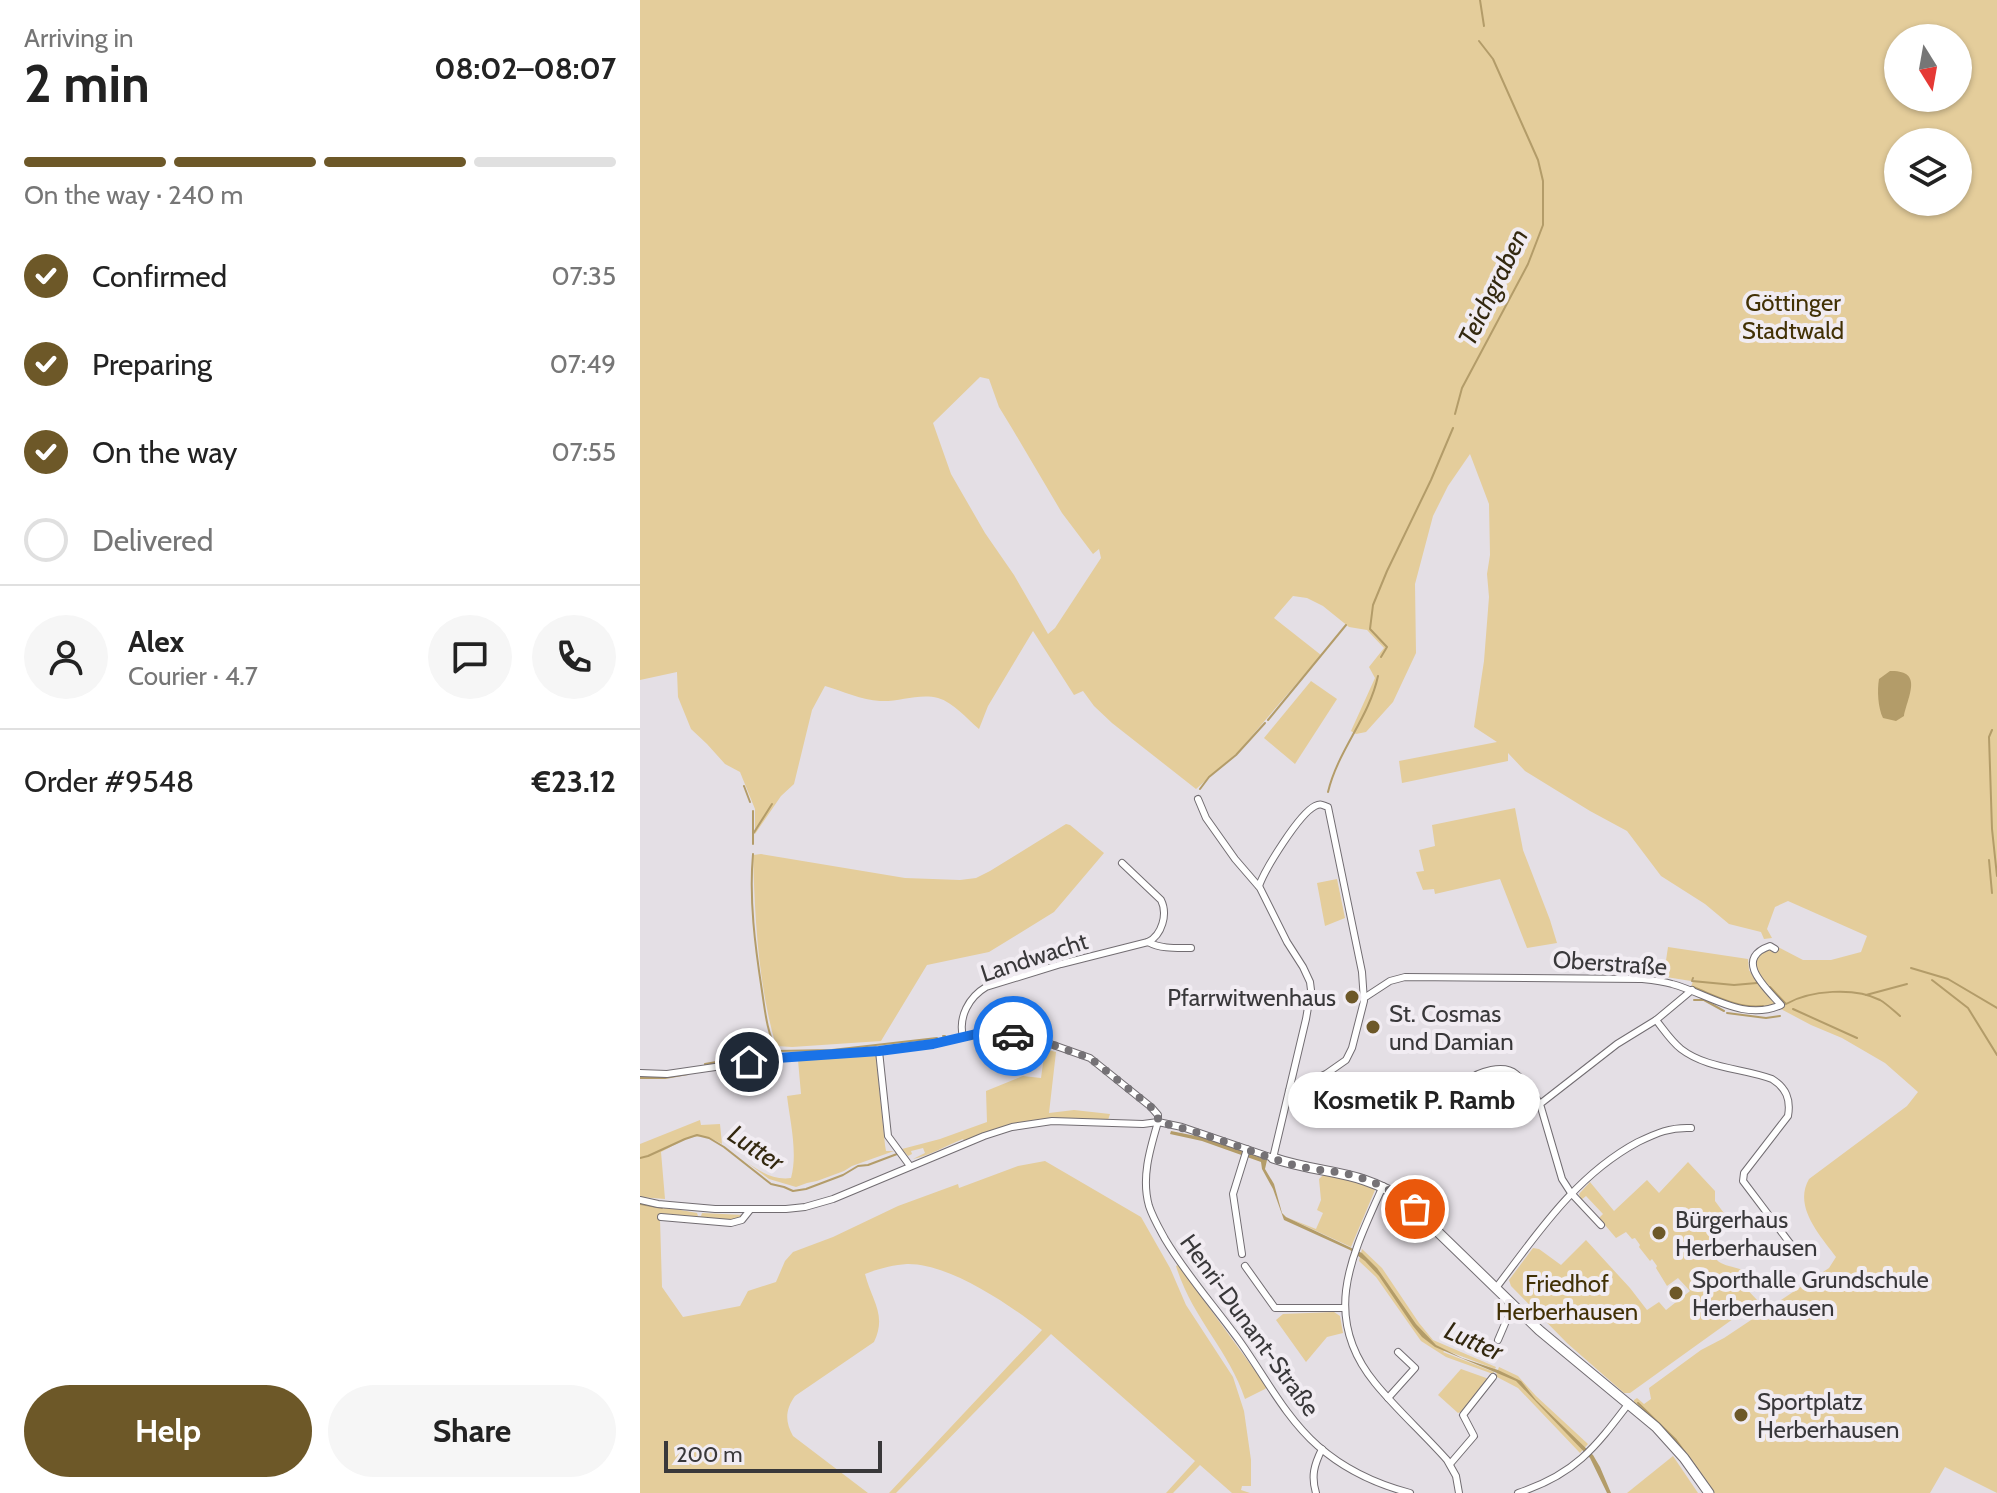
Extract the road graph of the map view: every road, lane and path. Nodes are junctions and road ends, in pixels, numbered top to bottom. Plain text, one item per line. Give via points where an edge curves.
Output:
1 (1198, 799) dead end
2 (1122, 863) dead end
3 (1259, 886) junction
4 (1148, 942) junction
5 (1191, 948) dead end
6 (1775, 949) dead end
7 (1692, 990) junction
8 (1364, 998) junction
9 (1656, 1020) junction
10 (963, 1037) junction
11 (879, 1051) junction
12 (640, 1073) edge
13 (1289, 1091) junction
14 (1454, 1102) dead end
15 (1540, 1104) junction
16 (1147, 1111) junction
17 (1158, 1122) junction
18 (1143, 1124) junction
19 (1691, 1128) dead end
20 (1245, 1153) junction
21 (1273, 1158) junction
22 (910, 1166) junction
23 (1383, 1186) junction
24 (1571, 1193) junction
25 (640, 1200) edge
26 (750, 1210) junction
27 (661, 1217) dead end
28 (1601, 1225) dead end
29 (1792, 1246) dead end
30 (1242, 1254) dead end
31 (1245, 1266) dead end
32 (1496, 1288) junction
33 (1513, 1305) junction
34 (1344, 1308) junction
35 (1498, 1340) dead end
36 (1398, 1352) dead end
37 (1415, 1368) junction
38 (1423, 1376) dead end
39 (1493, 1377) dead end
40 (1388, 1398) junction
41 (1629, 1403) junction
42 (1322, 1449) junction
43 (1450, 1464) junction
44 (1542, 1483) junction
45 (1316, 1493) edge
46 (1406, 1493) edge
47 (1459, 1493) edge
48 (1518, 1493) edge
49 (1546, 1493) edge
50 (1709, 1493) edge

1 - 3 street via 1206,818
2 - 4 street via 1165,907 1159,931
3 - 8 street via 1298,824 1316,806 1329,809
3 - 13 street via 1310,984
4 - 5 street, Landwacht
4 - 10 street, Landwacht via 986,987 977,992 961,1020
6 - 7 street, Oberstraße via 1760,951 1753,966 1781,1005 1741,1010
7 - 8 street, Oberstraße via 1641,979 1396,978
7 - 9 street
8 - 13 street via 1346,1060
9 - 15 street
9 - 29 street via 1691,1056 1772,1079 1788,1095 1788,1116 1743,1181
10 - 11 street
10 - 16 street via 1037,1040 1090,1058
11 - 12 street
11 - 22 street via 888,1134
13 - 21 street
14 - 15 street via 1471,1078 1501,1069 1515,1073
15 - 24 street via 1557,1165
16 - 17 street via 1158,1115
16 - 18 street
17 - 18 street
17 - 20 street
17 - 42 street, Henri-Dunant-Straße via 1146,1172 1153,1217 1290,1415
18 - 22 street via 1022,1125
19 - 24 street via 1674,1127 1630,1147
20 - 21 street
20 - 30 street via 1233,1194
21 - 23 street
22 - 26 street via 814,1206
23 - 32 street via 1407,1202
23 - 34 street via 1358,1242
24 - 28 street
24 - 32 street
25 - 26 street
26 - 27 street via 731,1223
31 - 34 street via 1275,1308
32 - 33 street
33 - 35 street
33 - 41 street
34 - 40 street via 1355,1352
36 - 37 street
37 - 38 street
37 - 40 street
39 - 43 street via 1463,1415 1474,1436
40 - 43 street
41 - 44 street via 1584,1458
41 - 50 street via 1674,1446
42 - 45 street via 1313,1469
42 - 46 street, Henri-Dunant-Straße via 1368,1479
43 - 47 street
44 - 48 street
44 - 49 street

